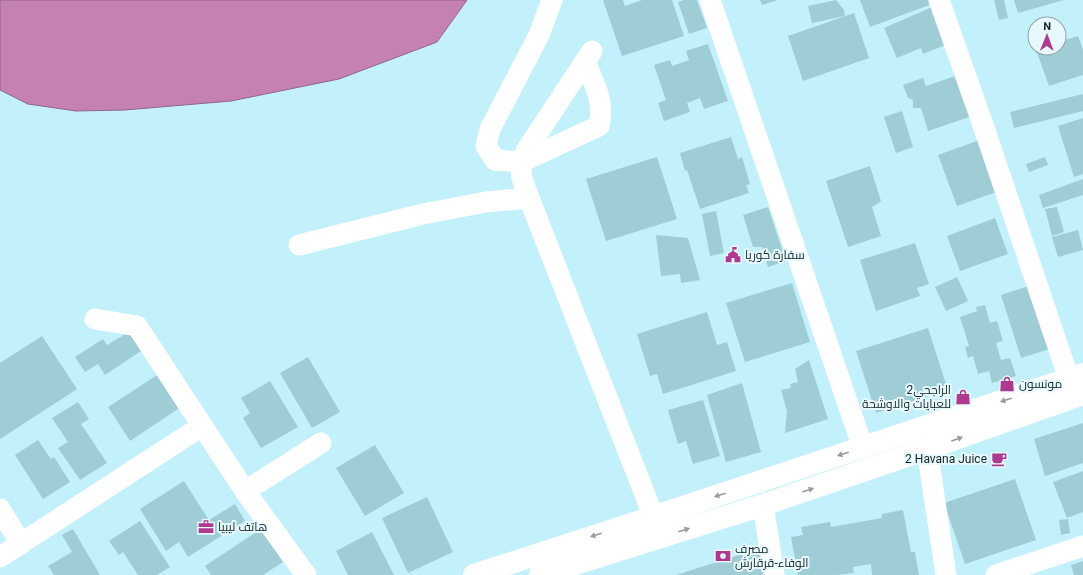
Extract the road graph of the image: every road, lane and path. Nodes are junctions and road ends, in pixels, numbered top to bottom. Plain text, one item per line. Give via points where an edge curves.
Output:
1 (552, 0) edge
2 (710, 0) edge
3 (938, 0) edge
4 (521, 162) junction
5 (529, 198) junction
6 (299, 244) dead end
7 (95, 319) dead end
8 (1078, 386) edge
9 (202, 426) junction
10 (321, 443) dead end
11 (863, 448) junction
12 (928, 449) junction
13 (245, 491) junction
14 (763, 505) junction
15 (0, 509) edge
16 (653, 517) junction
17 (662, 537) junction
18 (21, 544) junction
19 (1083, 546) edge
20 (0, 557) edge
21 (306, 575) edge
22 (474, 575) edge
23 (540, 575) edge
24 (774, 575) edge
25 (946, 575) edge
26 (996, 575) edge

1 - 4 street via 539,36 490,129 486,146 495,160
2 - 11 street
3 - 8 street
4 - 4 street via 526,151 589,56 601,103 602,116 599,126
4 - 5 street via 521,173
5 - 6 street via 486,202 423,214
5 - 16 street
7 - 9 street via 137,326
8 -> 11 main road
12 -> 8 main road
9 - 13 street
9 - 18 street
10 - 13 street
11 -> 16 main road
14 -> 12 main road
12 - 25 street
13 - 21 street
17 -> 14 main road
14 - 24 street
15 - 18 street
16 - 17 street
16 -> 22 main road
17 - 23 main road
18 - 20 street
19 - 26 street

